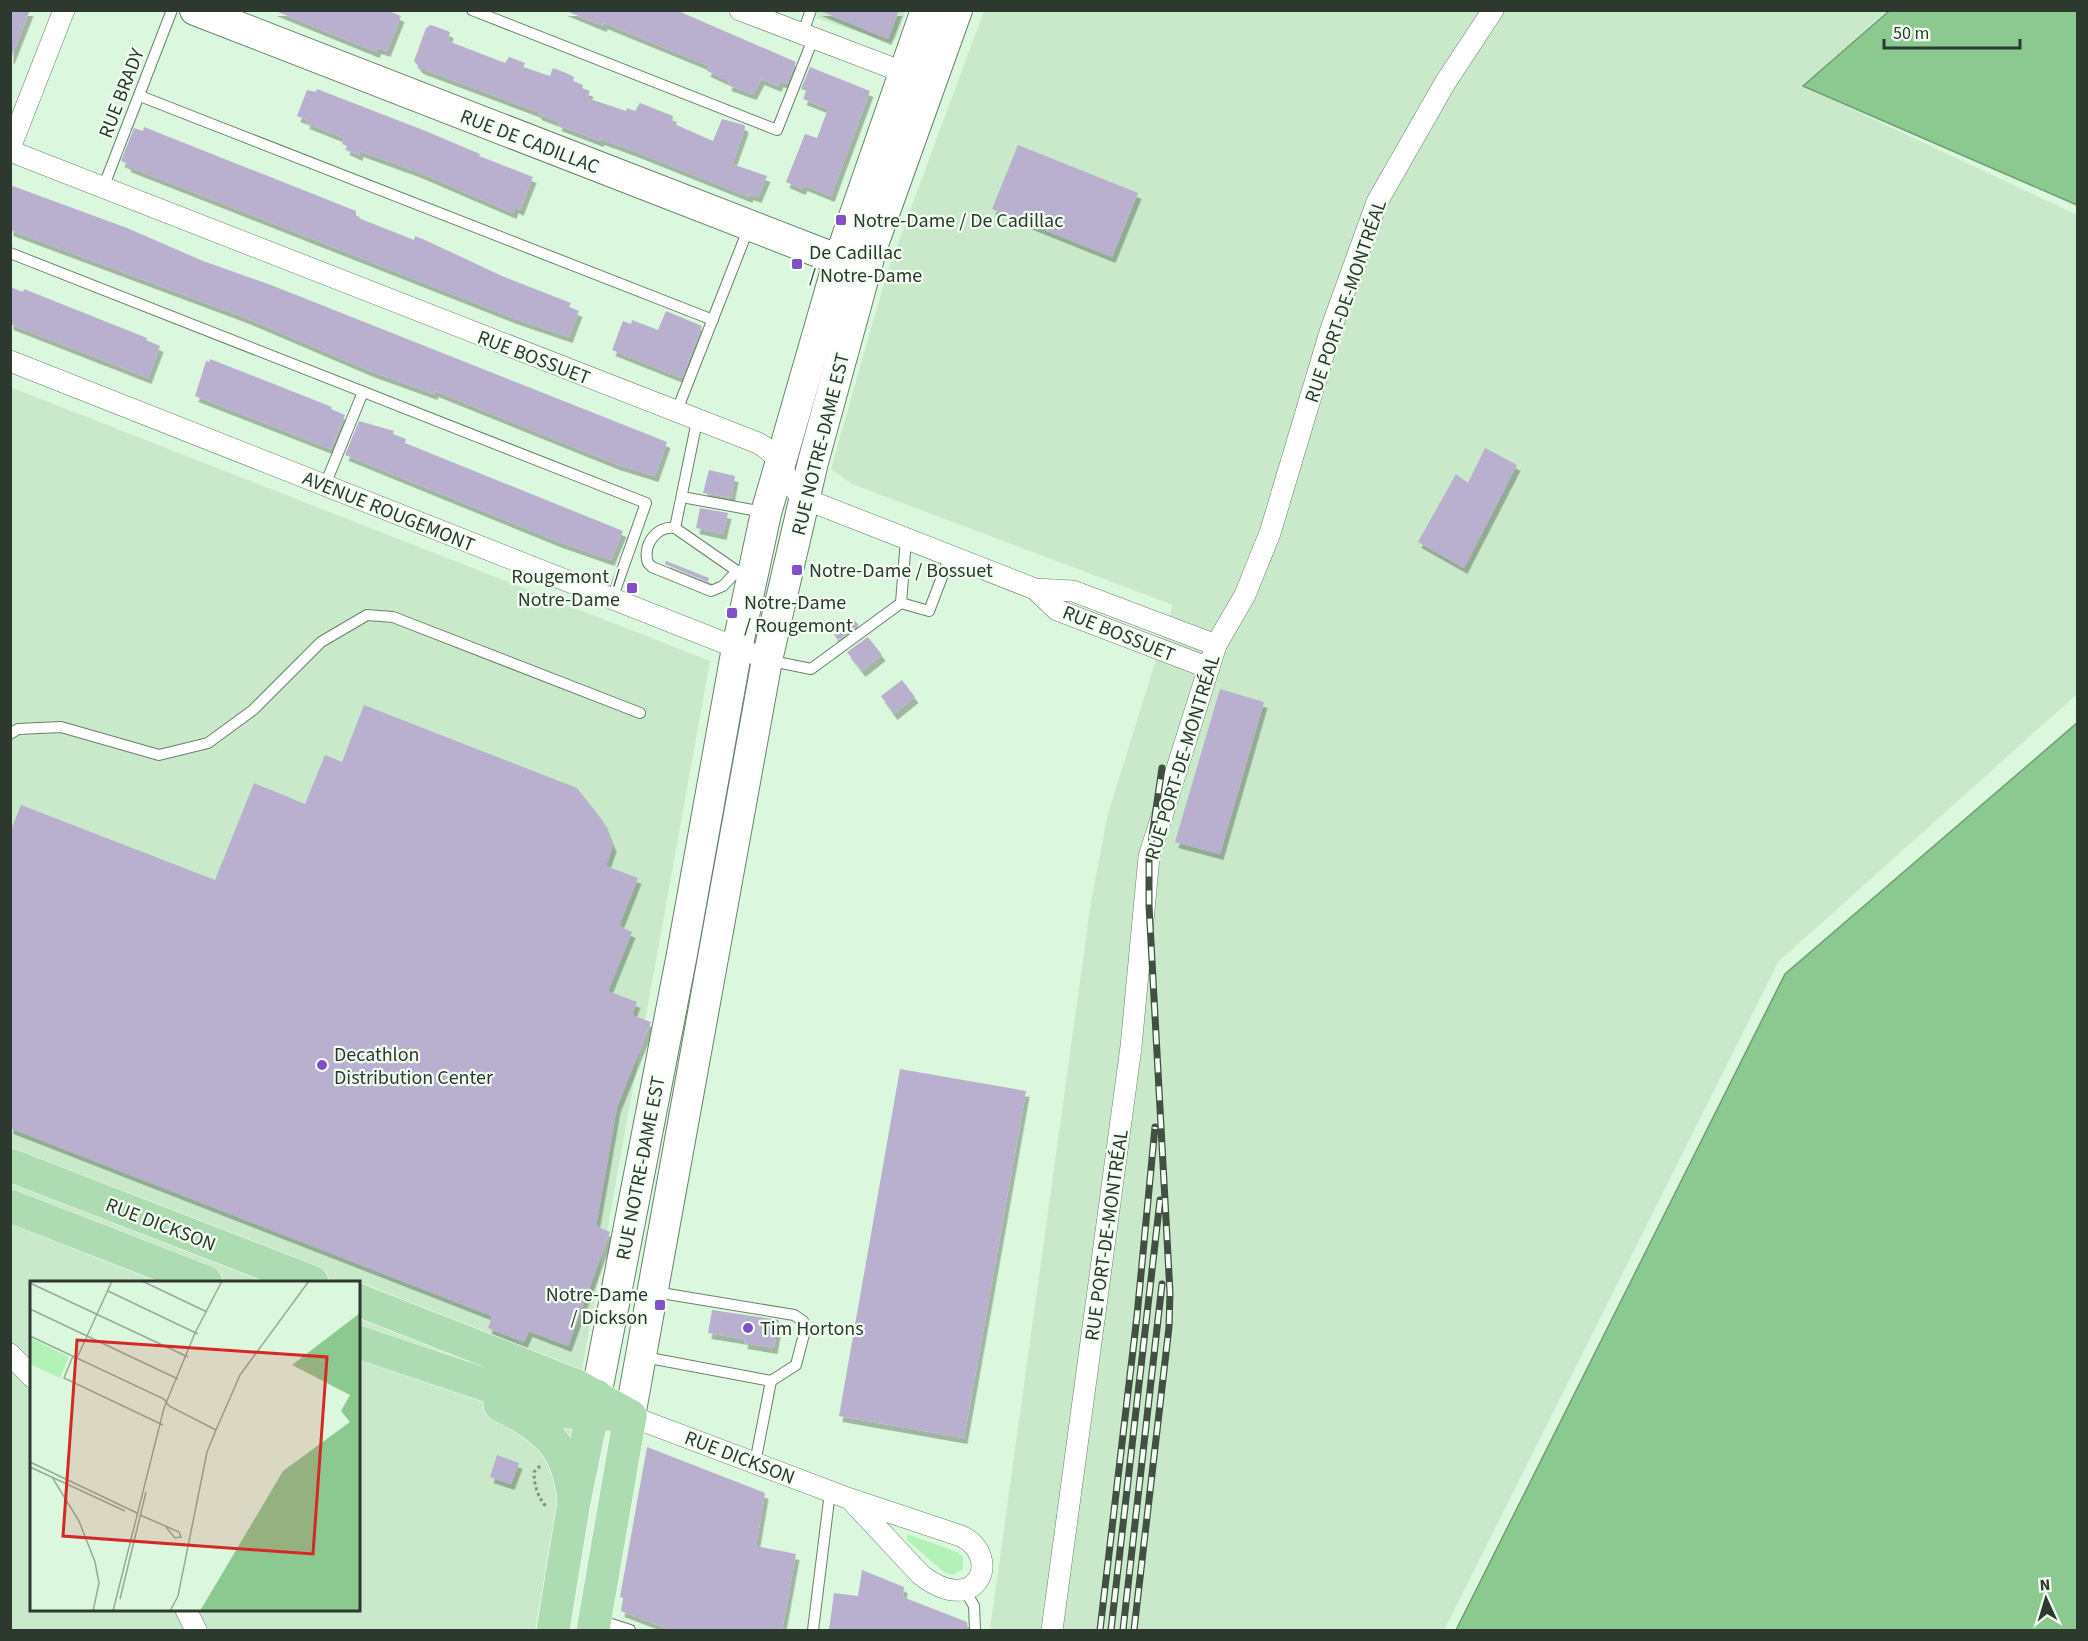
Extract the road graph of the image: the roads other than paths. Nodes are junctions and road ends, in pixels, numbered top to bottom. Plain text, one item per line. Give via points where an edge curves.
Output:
1 (64, 10) edge
2 (172, 10) edge
3 (195, 10) edge
4 (472, 10) edge
5 (740, 10) edge
6 (811, 10) edge
7 (926, 10) edge
8 (957, 10) edge
9 (1492, 10) edge
10 (807, 37) junction
11 (917, 77) junction
12 (140, 96) junction
13 (10, 150) edge
14 (103, 188) junction
15 (749, 227) junction
16 (10, 254) edge
17 (852, 265) junction
18 (713, 320) junction
19 (10, 361) edge
20 (363, 392) junction
21 (676, 412) junction
22 (697, 420) junction
23 (779, 459) junction
24 (325, 485) junction
25 (681, 497) junction
26 (805, 499) junction
27 (766, 513) junction
28 (675, 528) junction
29 (906, 540) junction
30 (950, 556) junction
31 (743, 576) junction
32 (1035, 589) junction
33 (612, 599) junction
34 (901, 603) junction
35 (1216, 645) junction
36 (737, 648) junction
37 (767, 660) junction
38 (1209, 668) junction
39 (640, 713) dead end
40 (10, 734) edge
41 (682, 954) junction
42 (711, 960) junction
43 (10, 1166) edge
44 (80, 1193) junction
45 (10, 1206) edge
46 (67, 1228) junction
47 (183, 1233) junction
48 (170, 1269) junction
49 (203, 1281) edge
50 (309, 1281) edge
51 (652, 1292) junction
52 (360, 1303) edge
53 (360, 1343) edge
54 (10, 1354) edge
55 (641, 1357) junction
56 (401, 1358) junction
57 (30, 1375) edge
58 (771, 1381) junction
59 (594, 1405) junction
60 (630, 1416) junction
61 (755, 1463) junction
62 (830, 1491) junction
63 (850, 1499) junction
64 (565, 1508) junction
65 (965, 1590) junction
66 (186, 1611) edge
67 (594, 1624) edge
68 (196, 1630) edge
69 (553, 1630) edge
70 (630, 1630) edge
71 (813, 1630) edge
72 (975, 1630) edge
73 (1052, 1630) edge

1 - 13 street
2 - 12 lane, RUE BRADY
3 - 15 main road, RUE DE CADILLAC
4 - 10 lane via 777,130
5 - 10 street
6 - 10 lane
7 - 11 main road, RUE NOTRE-DAME EST
8 - 11 main road, RUE NOTRE-DAME EST
9 - 35 street, RUE PORT-DE-MONTRÉAL via 1377,202 1331,329 1270,533 1245,595
10 - 11 street
11 - 17 main road, RUE NOTRE-DAME EST
12 - 14 lane, RUE BRADY
12 - 18 lane
13 - 14 street, RUE BOSSUET
14 - 21 street, RUE BOSSUET
15 - 17 main road, RUE DE CADILLAC
15 - 18 lane
16 - 20 lane
17 - 23 main road, RUE NOTRE-DAME EST
17 - 26 main road, RUE NOTRE-DAME EST
18 - 21 lane
19 - 24 street, AVENUE ROUGEMONT
20 - 24 lane
20 - 33 lane via 646,503
21 - 22 street, RUE BOSSUET
22 - 23 street, RUE BOSSUET via 758,443
22 - 25 lane
23 - 26 street, RUE BOSSUET via 790,484
23 - 27 main road, RUE NOTRE-DAME EST
24 - 33 street, AVENUE ROUGEMONT
25 - 27 lane
25 - 28 lane
26 - 29 street, RUE BOSSUET
26 - 37 main road, RUE NOTRE-DAME EST
27 - 31 main road, RUE NOTRE-DAME EST
28 - 31 lane
28 - 31 lane via 655,532 646,552 652,567 711,591
29 - 30 street, RUE BOSSUET
29 - 34 lane
30 - 32 street, RUE BOSSUET
30 - 34 lane via 929,611
31 - 36 main road, RUE NOTRE-DAME EST
32 - 35 street, RUE BOSSUET via 1073,591
32 - 38 street, RUE BOSSUET via 1057,610
33 - 36 street, AVENUE ROUGEMONT
34 - 37 lane via 811,669
35 - 38 street, RUE PORT-DE-MONTRÉAL
36 - 37 street, AVENUE ROUGEMONT
36 - 41 main road, RUE NOTRE-DAME EST
37 - 42 main road, RUE NOTRE-DAME EST
38 - 73 street, RUE PORT-DE-MONTRÉAL via 1149,857 1131,1047
39 - 40 lane via 393,617 367,615 321,642 254,710 208,743 159,755 62,727 18,729
41 - 42 main road
41 - 59 main road, RUE NOTRE-DAME EST
42 - 51 main road, RUE NOTRE-DAME EST
43 - 44 main road, RUE DICKSON
44 - 46 main road
44 - 47 main road, RUE DICKSON
45 - 46 main road, RUE DICKSON
46 - 48 main road, RUE DICKSON
47 - 48 main road
47 - 50 main road, RUE DICKSON
48 - 49 main road, RUE DICKSON
51 - 55 main road, RUE NOTRE-DAME EST
51 - 58 lane via 799,1318 805,1327 799,1359 790,1370
52 - 59 main road, RUE DICKSON via 575,1385
53 - 56 main road, RUE DICKSON
54 - 57 street
55 - 58 lane
55 - 60 main road, RUE NOTRE-DAME EST
56 - 59 main road, RUE DICKSON via 566,1412
56 - 64 main road via 512,1411 541,1430 561,1450 570,1471
58 - 61 lane
59 - 60 main road, RUE DICKSON
59 - 64 main road, RUE NOTRE-DAME EST
60 - 61 street, RUE DICKSON
60 - 67 main road, RUE NOTRE-DAME EST
61 - 62 street, RUE DICKSON
62 - 63 street, RUE DICKSON
62 - 71 lane
63 - 65 street, RUE DICKSON via 921,1575 947,1591
63 - 65 street, RUE DICKSON via 973,1542 980,1552 980,1576
64 - 69 main road, RUE NOTRE-DAME EST
65 - 72 lane via 974,1606
66 - 68 street
67 - 70 lane

